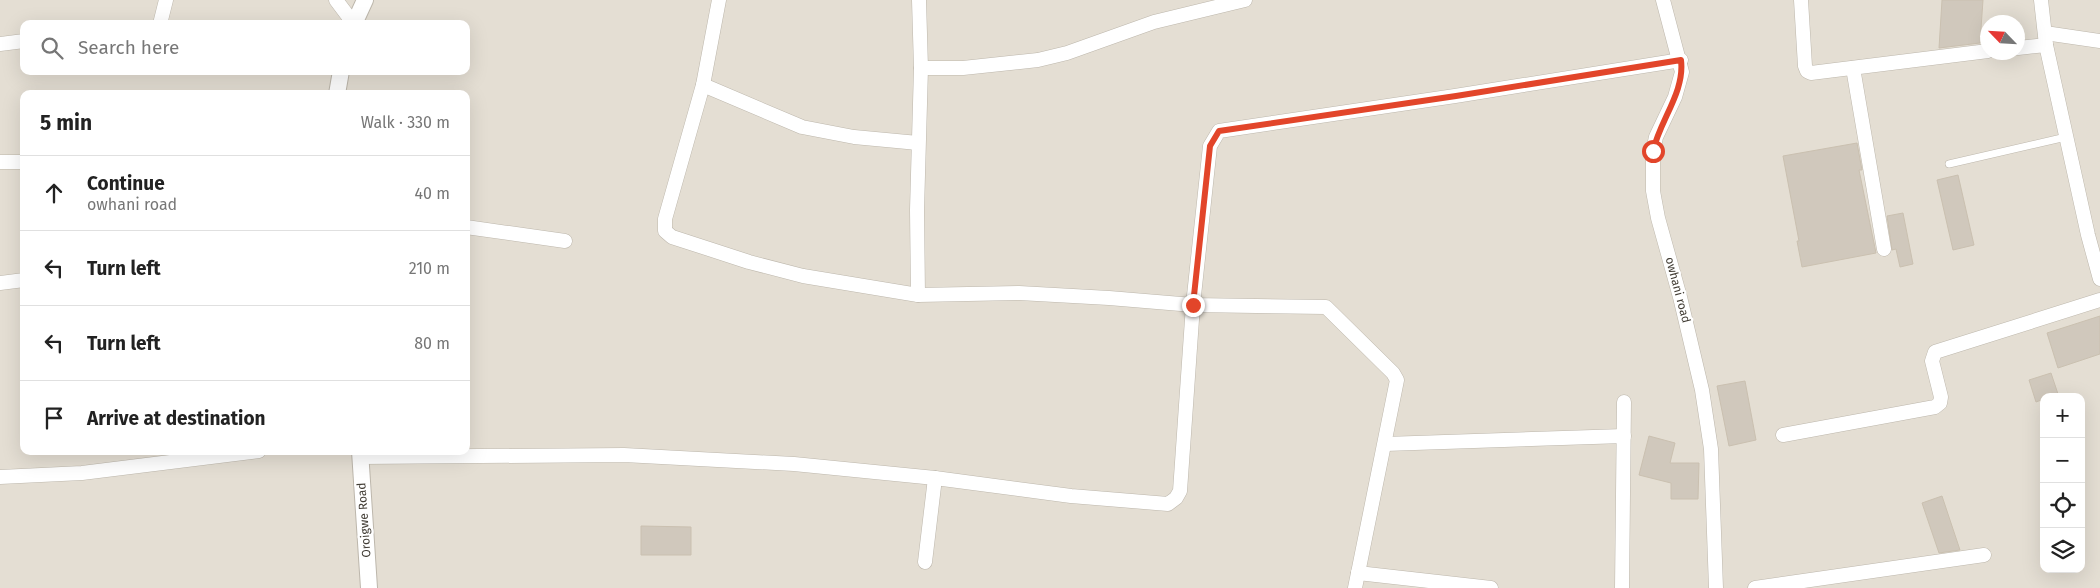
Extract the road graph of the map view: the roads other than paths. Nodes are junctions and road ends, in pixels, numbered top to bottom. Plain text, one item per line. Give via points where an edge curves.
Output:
1 (166, 0) edge
2 (336, 0) edge
3 (365, 0) edge
4 (719, 0) edge
5 (919, 0) edge
6 (1245, 0) edge
7 (1662, 0) edge
8 (1801, 0) edge
9 (2041, 0) edge
10 (161, 20) edge
11 (351, 20) edge
12 (356, 20) edge
13 (2045, 39) junction
14 (20, 42) edge
15 (2100, 42) edge
16 (0, 44) edge
17 (2025, 46) edge
18 (1980, 52) edge
19 (1681, 60) junction
20 (921, 68) junction
21 (1853, 68) junction
22 (340, 75) edge
23 (703, 85) junction
24 (338, 90) edge
25 (2066, 137) junction
26 (918, 144) junction
27 (0, 162) edge
28 (20, 162) edge
29 (1948, 164) dead end
30 (470, 228) edge
31 (565, 241) dead end
32 (1884, 249) dead end
33 (2100, 279) edge
34 (20, 280) edge
35 (0, 283) edge
36 (918, 296) junction
37 (2100, 300) edge
38 (1193, 305) junction
39 (1624, 402) dead end
40 (1783, 435) dead end
41 (1624, 436) junction
42 (1385, 444) junction
43 (470, 454) edge
44 (229, 455) edge
45 (360, 455) edge
46 (0, 477) edge
47 (935, 478) junction
48 (1984, 555) dead end
49 (926, 562) dead end
50 (1358, 573) junction
51 (369, 588) edge
52 (1354, 588) edge
53 (1491, 588) edge
54 (1622, 588) edge
55 (1716, 588) edge
56 (1755, 588) edge

1 - 10 street
2 - 11 street
3 - 12 street
4 - 23 street
5 - 20 street
6 - 20 street via 1154,22 1068,53 1038,60 962,68
7 - 19 street, owhani road
8 - 21 street via 1807,71
9 - 13 street
13 - 15 street
13 - 17 street
13 - 25 street
14 - 16 street
18 - 21 street
19 - 38 street via 1219,131 1210,146
19 - 55 street, owhani road via 1682,78 1653,151 1654,191 1702,390 1711,449
20 - 26 street
21 - 32 street
22 - 24 street
23 - 26 street via 802,127
23 - 36 street via 665,219 665,231 672,237 803,276
25 - 29 lane
25 - 33 street
26 - 36 street
27 - 28 street
30 - 31 street
34 - 35 street
36 - 38 street via 1020,293
37 - 40 street via 1935,352 1932,361 1941,397 1936,407
38 - 42 street via 1320,307 1331,311 1397,380
38 - 47 street via 1180,491 1168,504 1071,496
39 - 41 street
41 - 42 street
41 - 54 street
42 - 50 street
43 - 47 street via 624,455 794,464
44 - 46 street via 82,474
45 - 51 street, Oroigwe Road
47 - 49 street
48 - 56 street
50 - 52 street
50 - 53 street

